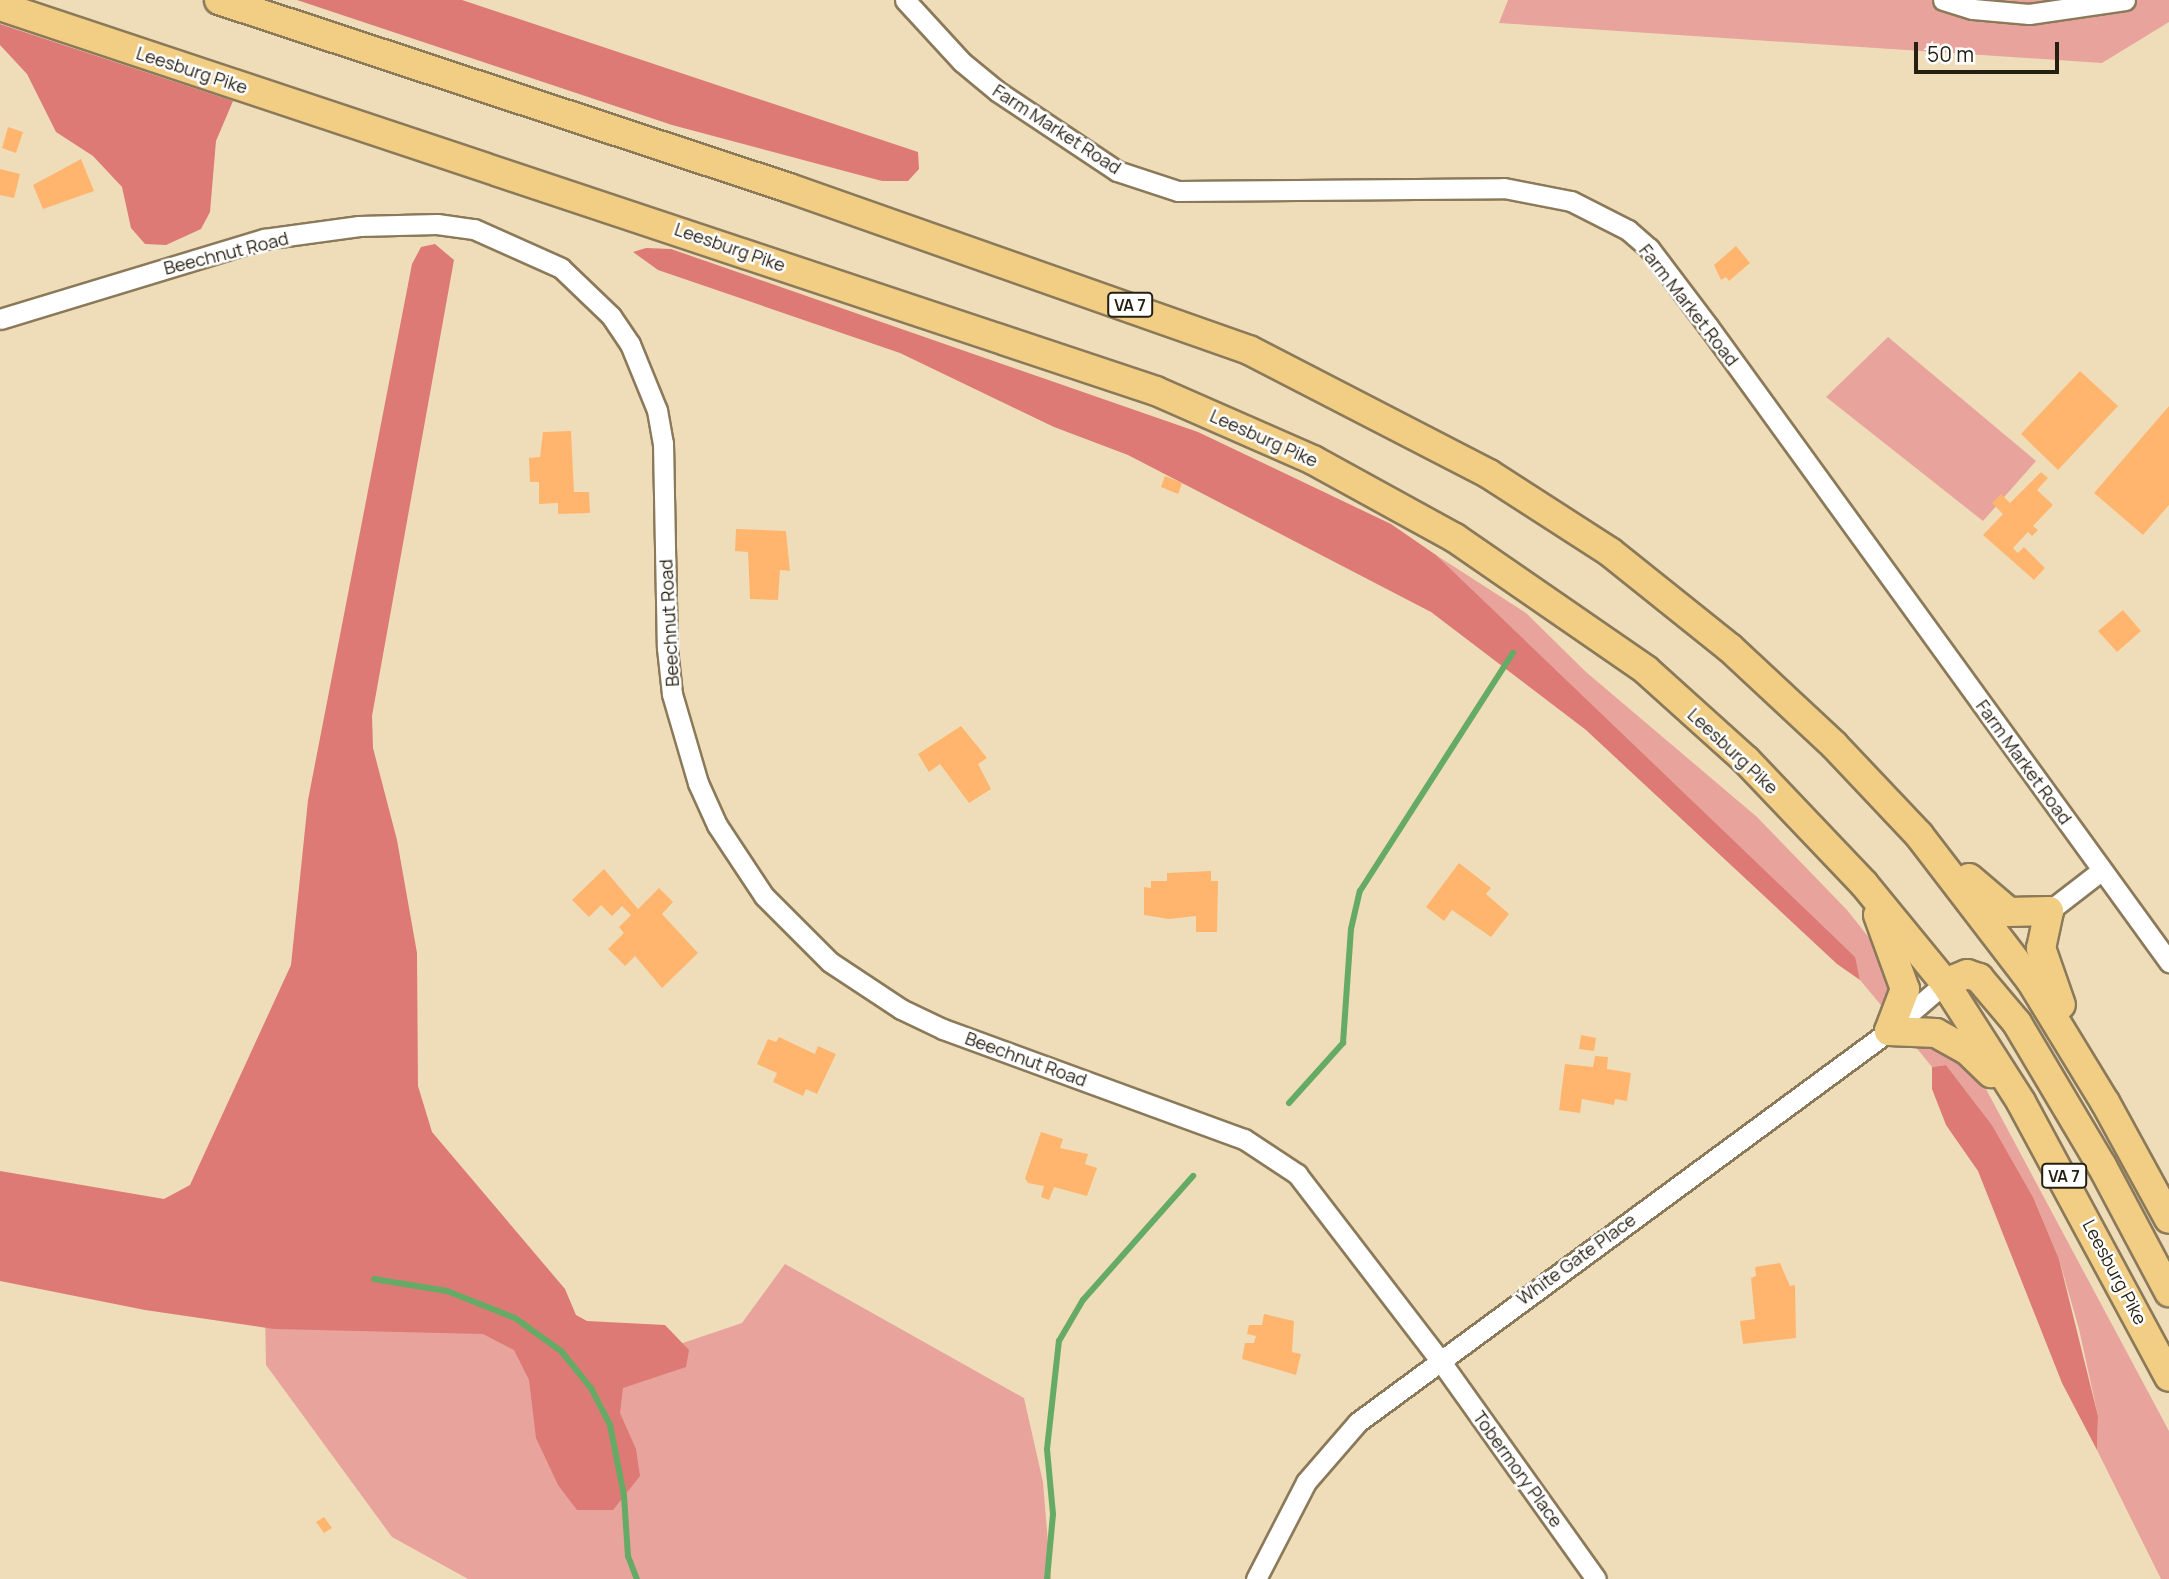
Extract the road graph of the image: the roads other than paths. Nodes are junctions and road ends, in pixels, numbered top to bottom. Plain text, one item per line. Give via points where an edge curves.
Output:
1 (219, 0) edge
2 (905, 0) edge
3 (1944, 0) edge
4 (2125, 0) edge
5 (0, 6) edge
6 (0, 319) edge
7 (1919, 835) junction
8 (2102, 870) junction
9 (1864, 884) junction
10 (2049, 911) junction
11 (2169, 962) edge
12 (1945, 983) junction
13 (1889, 1031) junction
14 (2085, 1067) junction
15 (2021, 1102) junction
16 (2169, 1219) edge
17 (2169, 1292) edge
18 (1439, 1359) junction
19 (2169, 1377) edge
20 (1256, 1579) edge
21 (1597, 1579) edge

1 - 7 highway, VA 7 via 1104,295 1249,349 1489,474 1610,552 1730,648 1834,745
2 - 8 street, Farm Market Road via 962,62 1117,172 1178,191 1504,188 1571,201 1628,230 1649,248 1708,326
3 - 4 street via 1973,9 2029,14
5 - 9 highway, Leesburg Pike / VA 7 via 924,312 1156,391 1247,428 1379,493 1520,579 1594,631 1646,670 1746,760
6 - 18 street, Beechnut Road via 264,239 359,226 437,224 474,229 561,268 611,316 630,344 657,410 663,443 672,694 698,783 717,825 764,896 830,962 901,1009 943,1029 1244,1139 1273,1155 1318,1197
7 - 10 highway via 2009,912
7 - 14 highway, VA 7 via 2004,943
8 - 10 street
8 - 11 street, Farm Market Road
9 - 12 highway, Leesburg Pike / VA 7
9 - 13 highway via 1903,973 1902,1002
10 - 14 highway via 2041,938 2043,959
12 - 13 street, White Gate Place
12 - 15 highway, Leesburg Pike / VA 7
12 - 17 highway via 1967,974 1979,978 2017,1023
13 - 15 highway via 1936,1034 1952,1041
13 - 18 street, White Gate Place
14 - 16 highway, VA 7
15 - 19 highway, Leesburg Pike / VA 7
18 - 20 street, White Gate Place via 1385,1399 1331,1451 1285,1515
18 - 21 street, Tobermory Place

